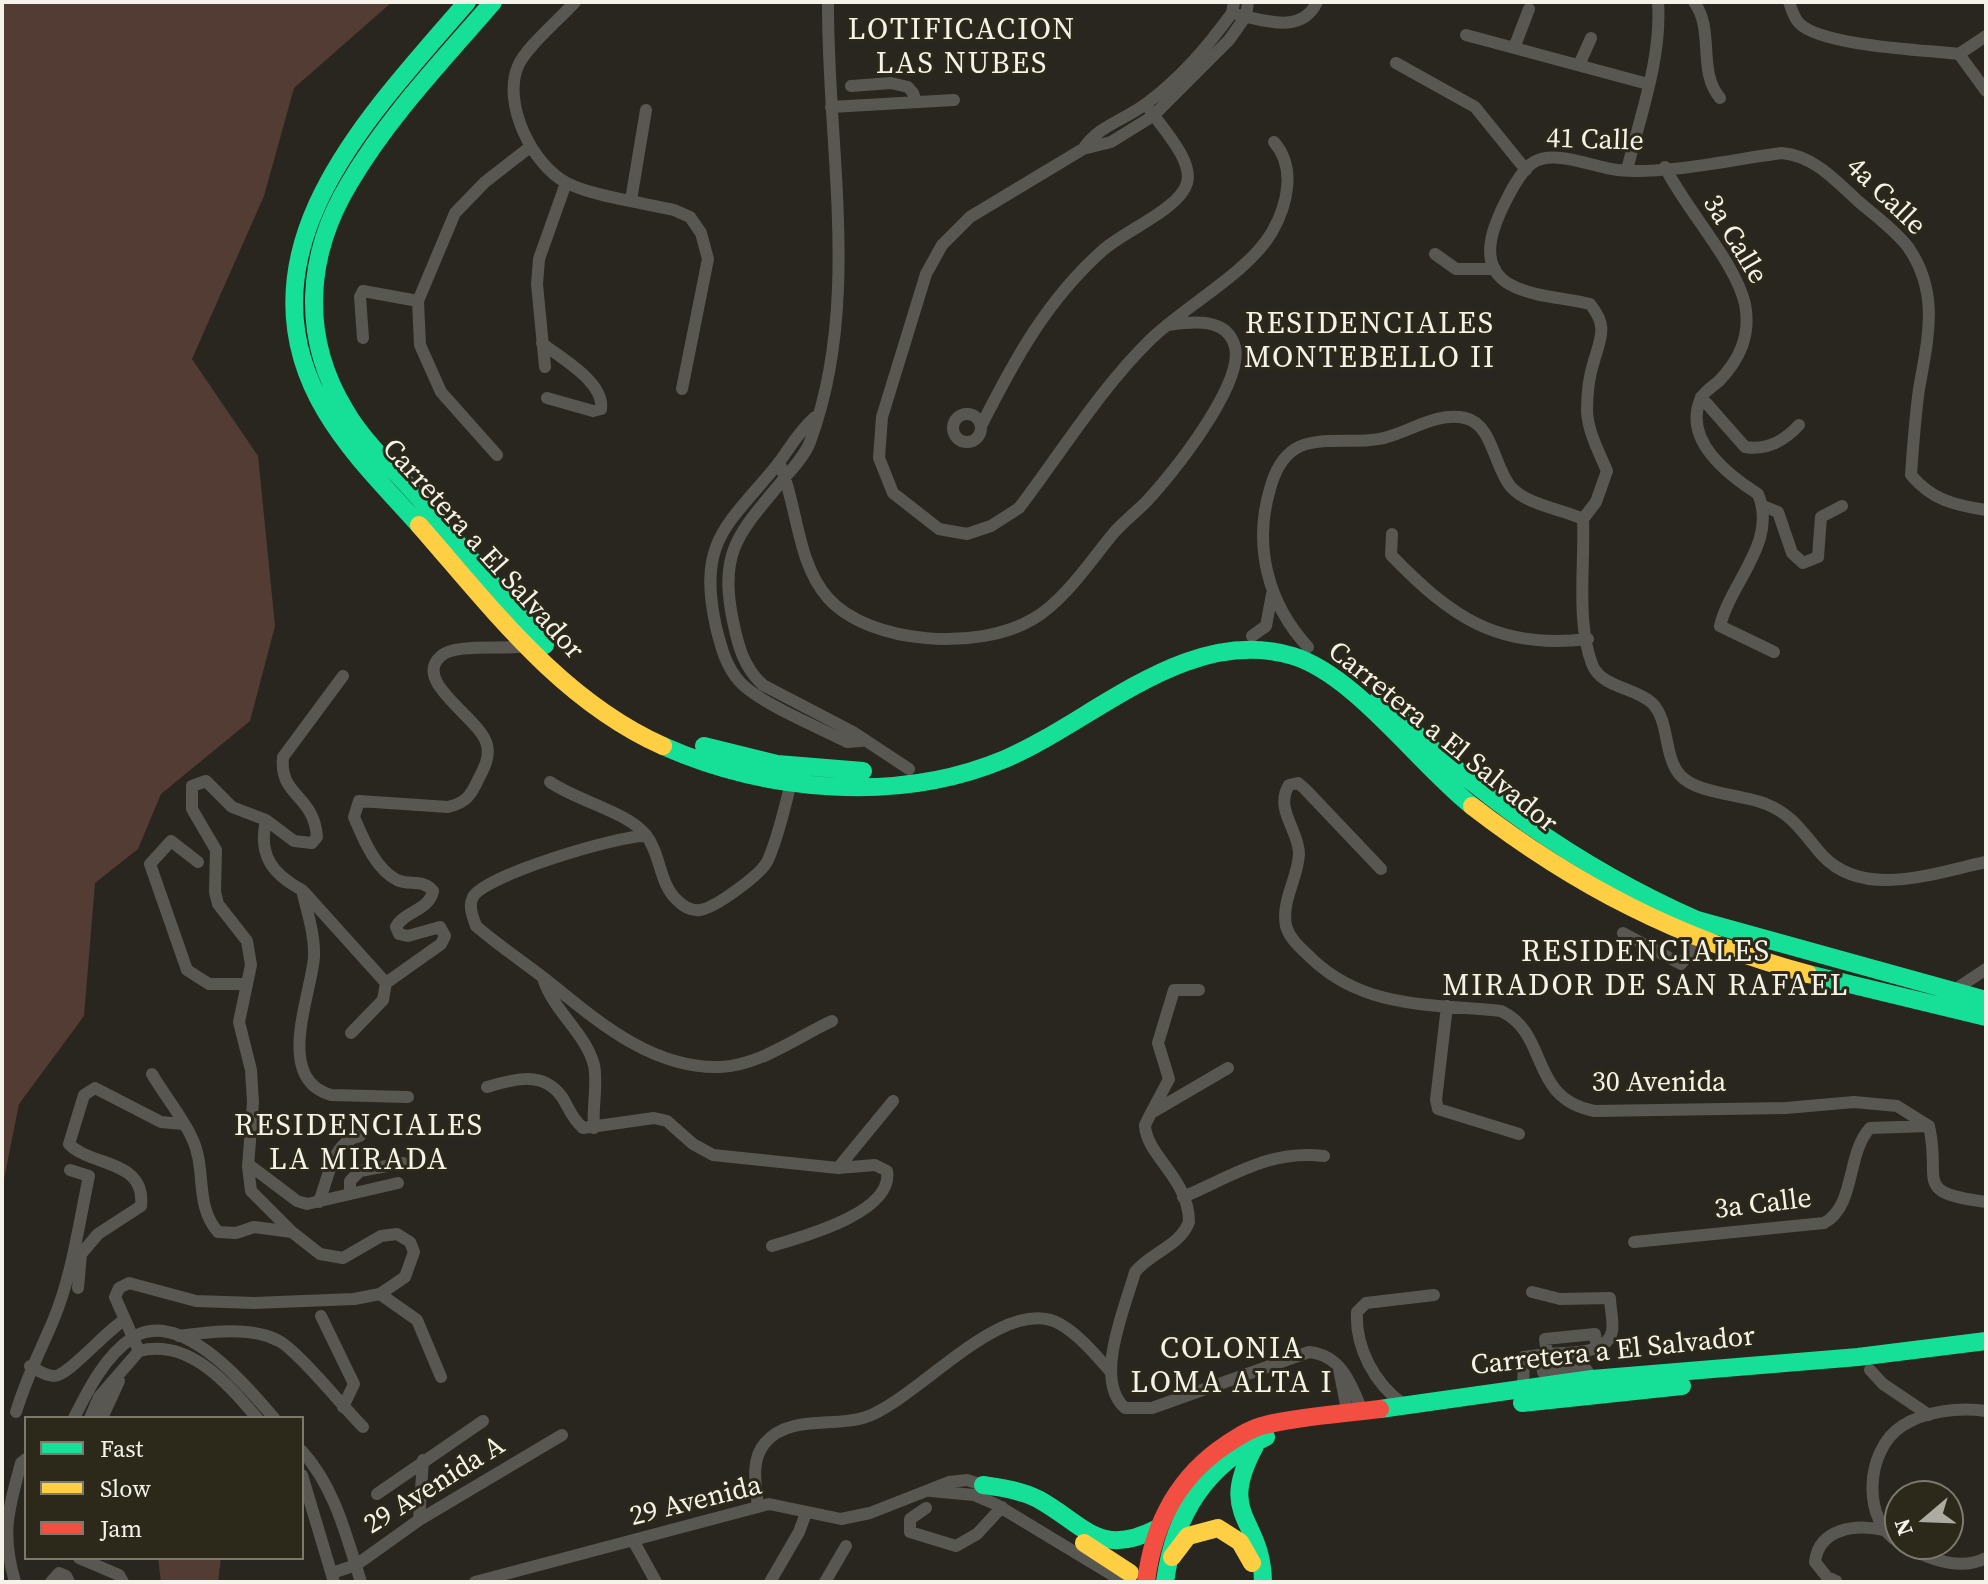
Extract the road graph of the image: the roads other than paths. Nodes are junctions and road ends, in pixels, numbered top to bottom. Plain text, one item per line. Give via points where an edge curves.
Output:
1 (467, 2) edge
2 (493, 2) edge
3 (575, 2) edge
4 (828, 2) edge
5 (1248, 2) edge
6 (1317, 2) edge
7 (1658, 2) edge
8 (1694, 2) edge
9 (1789, 2) edge
10 (1233, 8) edge
11 (1529, 9) dead end
12 (1246, 16) junction
13 (1466, 35) dead end
14 (1986, 36) edge
15 (1591, 38) dead end
16 (1514, 48) junction
17 (1959, 54) junction
18 (1396, 63) dead end
19 (1579, 65) junction
20 (1648, 84) junction
21 (851, 86) dead end
22 (1986, 91) edge
23 (1720, 98) dead end
24 (954, 100) dead end
25 (916, 102) junction
26 (1146, 104) junction
27 (831, 107) junction
28 (646, 110) dead end
29 (1153, 116) junction
30 (1274, 142) dead end
31 (530, 147) junction
32 (1083, 149) junction
33 (1665, 167) junction
34 (1526, 170) junction
35 (1627, 170) junction
36 (566, 183) junction
37 (631, 200) junction
38 (1435, 254) dead end
39 (1495, 269) junction
40 (418, 301) junction
41 (1167, 325) junction
42 (363, 338) dead end
43 (542, 343) junction
44 (545, 367) dead end
45 (682, 389) dead end
46 (1701, 397) junction
47 (547, 398) dead end
48 (815, 417) junction
49 (1799, 425) dead end
50 (981, 426) dead end
51 (497, 455) dead end
52 (779, 462) junction
53 (786, 477) junction
54 (1763, 506) junction
55 (1842, 506) dead end
56 (739, 509) junction
57 (1986, 510) edge
58 (751, 519) junction
59 (1583, 519) junction
60 (1392, 534) dead end
61 (1273, 590) junction
62 (735, 632) junction
63 (1252, 636) junction
64 (719, 638) junction
65 (1588, 639) junction
66 (525, 646) junction
67 (1308, 647) junction
68 (1774, 652) dead end
69 (343, 676) dead end
70 (747, 680) junction
71 (909, 769) junction
72 (847, 771) junction
73 (550, 782) dead end
74 (791, 783) junction
75 (266, 820) junction
76 (646, 836) junction
77 (198, 862) dead end
78 (1986, 862) edge
79 (1381, 869) dead end
80 (302, 890) junction
81 (1623, 933) dead end
82 (1699, 941) junction
83 (1796, 946) junction
84 (1726, 950) junction
85 (1877, 968) junction
86 (1986, 969) edge
87 (1820, 974) junction
88 (542, 977) junction
89 (386, 983) junction
90 (246, 984) junction
91 (1199, 990) dead end
92 (1952, 991) junction
93 (1986, 1000) edge
94 (1447, 1006) junction
95 (1986, 1017) edge
96 (832, 1021) dead end
97 (351, 1033) dead end
98 (1228, 1068) dead end
99 (152, 1074) dead end
100 (487, 1087) dead end
101 (408, 1097) dead end
102 (893, 1101) dead end
103 (1151, 1113) junction
104 (183, 1124) junction
105 (1929, 1126) junction
106 (594, 1128) junction
107 (1519, 1134) dead end
108 (360, 1136) dead end
109 (1324, 1156) dead end
110 (403, 1163) dead end
111 (248, 1164) junction
112 (838, 1168) junction
113 (70, 1170) dead end
114 (398, 1183) dead end
115 (350, 1193) junction
116 (1183, 1197) junction
117 (319, 1202) junction
118 (1986, 1202) edge
119 (292, 1232) junction
120 (1634, 1242) dead end
121 (772, 1246) dead end
122 (78, 1288) dead end
123 (1532, 1292) dead end
124 (380, 1294) junction
125 (1434, 1295) dead end
126 (321, 1316) dead end
127 (123, 1321) junction
128 (179, 1336) junction
129 (133, 1338) junction
130 (1986, 1341) edge
131 (135, 1354) junction
132 (1543, 1354) junction
133 (1986, 1356) edge
134 (30, 1366) junction
135 (1109, 1370) junction
136 (1870, 1370) junction
137 (441, 1377) dead end
138 (1545, 1378) junction
139 (1523, 1388) junction
140 (1403, 1404) junction
141 (343, 1407) junction
142 (1354, 1409) junction
143 (1986, 1411) edge
144 (16, 1412) dead end
145 (1929, 1415) junction
146 (75, 1416) edge
147 (91, 1416) edge
148 (103, 1416) edge
149 (255, 1416) edge
150 (272, 1416) edge
151 (483, 1421) dead end
152 (363, 1427) dead end
153 (562, 1435) dead end
154 (1260, 1439) junction
155 (304, 1453) edge
156 (423, 1460) junction
157 (24, 1461) edge
158 (321, 1473) junction
159 (304, 1481) edge
160 (927, 1491) junction
161 (377, 1494) dead end
162 (992, 1498) junction
163 (758, 1507) junction
164 (806, 1513) junction
165 (419, 1520) junction
166 (1156, 1529) junction
167 (1883, 1530) joint
168 (634, 1542) junction
169 (846, 1546) dead end
170 (1986, 1558) edge
171 (84, 1560) edge
172 (1939, 1560) edge
173 (356, 1565) junction
174 (1166, 1573) edge
175 (333, 1578) edge
176 (1133, 1579) edge
177 (773, 1581) edge
178 (1836, 1581) edge
179 (15, 1582) edge
180 (51, 1582) edge
181 (69, 1582) edge
182 (123, 1582) edge
183 (361, 1582) edge
184 (475, 1582) edge
185 (656, 1582) edge
186 (825, 1582) edge
187 (1254, 1582) edge
188 (1263, 1582) edge

1 - 66 highway, Carretera a El Salvador via 331,176 299,246 295,305 305,362 333,423
2 - 72 highway, Carretera a El Salvador via 379,140 337,203 315,273 312,310 329,382 346,413 383,457 534,634 579,677 637,716 717,751
3 - 31 street via 518,64 513,84 516,114
4 - 27 street
5 - 12 street
6 - 12 street via 1299,20 1282,24
7 - 20 street via 1660,25
8 - 23 street via 1705,28 1709,74
9 - 17 street via 1801,25 1820,35
10 - 12 street
10 - 26 street via 1189,68
11 - 16 street
12 - 29 street via 1197,76
13 - 16 street
14 - 17 street
15 - 19 street
16 - 19 street
17 - 22 street
18 - 34 street via 1475,107
19 - 20 street
20 - 35 street
21 - 25 street via 900,84
24 - 25 street
25 - 27 street
26 - 29 street
26 - 32 street via 1094,133
27 - 48 street via 836,336
28 - 37 street
29 - 32 street via 1111,142
29 - 50 street via 1186,164 1188,181 1181,196 1078,272 1020,351
30 - 41 street via 1288,165 1274,229 1254,255
31 - 36 street
31 - 40 street via 455,213
32 - 41 street via 970,217 942,245 926,274 882,417 879,458 893,493 939,529 967,534 991,526 1019,508 1112,386
33 - 35 street, 41 Calle
33 - 46 street, 3a Calle via 1734,277 1744,303 1747,335 1734,365
33 - 57 street, 4a Calle via 1800,155 1907,246 1925,279 1931,307 1911,475 1925,492 1944,502
34 - 35 street, 41 Calle via 1553,158
34 - 39 street via 1492,231
36 - 37 street
36 - 43 street via 539,259
37 - 45 street via 690,217 701,233 708,259
38 - 39 street via 1456,269
39 - 59 street via 1527,294 1590,304 1601,317 1604,337 1594,360 1587,411 1607,471 1596,502
40 - 42 street via 363,291
40 - 51 street via 420,345 441,392
41 - 53 street via 1208,322 1228,334 1236,357 1219,402 1147,501 1058,599 1019,626 979,635 907,636 849,617 825,595 807,564
43 - 44 street
43 - 47 street via 596,389 602,404 593,411
46 - 49 street via 1745,447 1768,447
46 - 54 street via 1701,438 1727,475 1758,494
48 - 52 street via 797,433
48 - 53 street via 810,442
52 - 53 street
52 - 56 street
53 - 58 street
54 - 55 street via 1778,512 1792,553 1803,563 1821,551 1821,517
54 - 68 street via 1762,536 1720,626
56 - 58 street
56 - 64 street via 725,524 710,568
58 - 62 street via 731,554 728,588
59 - 61 street via 1511,488 1483,430 1463,418 1440,417 1359,444 1310,442 1293,450 1275,472 1263,514
59 - 65 street
60 - 65 street via 1391,555 1431,597 1460,616 1540,643
61 - 63 street via 1266,626
61 - 67 street via 1285,619
62 - 64 street
62 - 70 street
63 - 67 highway, Carretera a El Salvador
63 - 71 highway, Carretera a El Salvador via 1201,644 1172,656 1030,734 968,757
64 - 70 street via 727,663
65 - 78 street via 1592,666 1602,679 1643,696 1656,708 1671,761 1682,778 1782,812 1834,864 1889,881
66 - 74 highway, Carretera a El Salvador via 574,691 635,732 710,763
66 - 89 street via 453,649 439,657 433,670 436,685 477,724 487,743 488,761 470,796 448,807 359,801 354,817 374,858 397,880 423,883 433,891 425,905 399,921 399,934 440,927 445,936
67 - 83 highway, Carretera a El Salvador via 1377,696 1452,769 1581,863 1697,920
69 - 75 street via 283,757 281,773 309,805 317,837 312,843 294,841
70 - 71 street via 853,732
71 - 72 highway, Carretera a El Salvador
72 - 74 highway via 800,772
73 - 76 street via 624,819
74 - 76 street via 763,868 710,907 689,909 675,899
74 - 82 highway, Carretera a El Salvador via 870,785 972,769 1033,746 1183,664 1241,651 1291,655 1333,678 1444,784 1548,860 1622,907
75 - 80 street via 262,836 270,867
75 - 90 street via 232,807 206,781 192,786 192,809 216,850 218,904 247,941 251,965
76 - 88 street via 628,835 529,867 473,897 476,926
77 - 90 street via 171,841 150,864 187,970 209,984
79 - 94 street, 30 Avenida via 1305,789 1298,783 1289,785 1283,801 1299,854 1285,910 1294,942 1332,978 1354,990
80 - 89 street
80 - 101 street via 314,956 299,1049 307,1081 331,1095
81 - 82 street via 1681,964
82 - 84 highway, Carretera a El Salvador
83 - 84 highway via 1798,955 1791,960
83 - 85 highway, Carretera a El Salvador
84 - 87 highway, Carretera a El Salvador
85 - 87 highway via 1864,972 1823,961 1817,967
85 - 92 highway, Carretera a El Salvador
86 - 92 street
87 - 95 highway, Carretera a El Salvador
88 - 96 street via 638,1047 681,1063 720,1067 749,1062
88 - 106 street via 594,1067
89 - 97 street via 383,1000
90 - 111 street via 239,1022 252,1081
91 - 103 street via 1174,990 1158,1043 1169,1079
92 - 93 highway, Carretera a El Salvador
94 - 105 street, 30 Avenida via 1514,1017 1527,1033 1545,1080 1576,1107 1594,1111 1854,1102 1897,1106
94 - 107 street via 1438,1109
98 - 103 street
99 - 104 street
100 - 106 street via 535,1078 552,1084 574,1121
102 - 112 street
103 - 116 street via 1145,1134
104 - 119 street via 197,1156 206,1219 218,1232 254,1227
104 - 122 street via 161,1122 95,1088 84,1095 69,1144 121,1166 142,1196 141,1206 98,1234 81,1254
105 - 118 street via 1932,1174 1939,1191
105 - 120 street, 3a Calle via 1870,1128 1860,1139 1840,1211 1824,1223
106 - 112 street via 654,1118 667,1121 713,1155
108 - 117 street via 349,1137 342,1145
109 - 116 street via 1271,1157
110 - 115 street via 360,1171 350,1181
111 - 117 street via 297,1201
111 - 119 street via 251,1191
112 - 121 street via 875,1165 887,1171 888,1178 864,1209 828,1228
113 - 134 street via 89,1176 53,1320
114 - 115 street
115 - 117 street
116 - 135 street via 1189,1214 1184,1233 1135,1272
119 - 124 street via 320,1254 343,1258 381,1236 397,1234 410,1242 414,1252 405,1277
123 - 132 street via 1560,1299 1608,1296 1612,1332 1597,1349
124 - 127 street via 224,1302 185,1299 129,1283 115,1297
124 - 137 street via 417,1320
125 - 140 street via 1366,1303 1357,1312 1358,1332 1377,1382
126 - 141 street via 354,1384
127 - 129 street
127 - 134 street via 106,1331 65,1374 55,1377
128 - 129 street via 146,1333
128 - 141 street via 243,1332 279,1341
128 - 150 street via 219,1359
129 - 131 street
129 - 146 street via 94,1380
130 - 138 highway, Carretera a El Salvador via 1858,1357 1592,1379
131 - 147 street via 99,1397
131 - 148 street
131 - 149 street via 166,1347 202,1363
132 - 138 street
132 - 139 street via 1524,1357
133 - 136 highway, Carretera a El Salvador
134 - 144 street
135 - 142 street via 1116,1400 1125,1408 1142,1409 1309,1352 1326,1354 1348,1378
135 - 163 street via 1061,1324 1046,1319 1009,1326 955,1355 867,1417 791,1428 767,1440 755,1464
136 - 145 street
136 - 154 highway, Carretera a El Salvador via 1553,1400 1301,1429
138 - 139 highway, Carretera a El Salvador
139 - 140 highway, Carretera a El Salvador
140 - 142 highway, Carretera a El Salvador
141 - 152 street
142 - 166 highway, Carretera a El Salvador via 1271,1422 1222,1444 1180,1485
143 - 145 street
145 - 167 street via 1892,1434 1875,1467 1871,1486
151 - 156 street
153 - 165 street, 29 Avenida A
154 - 174 highway, Carretera a El Salvador via 1228,1459 1195,1495 1171,1537
154 - 188 highway via 1241,1468 1235,1489 1262,1561
155 - 158 street
156 - 161 street
156 - 165 street
157 - 179 street via 5,1520 5,1548
158 - 159 street
158 - 173 street
159 - 175 street
160 - 162 street, 29 Avenida
160 - 162 street, 29 Avenida via 958,1480
160 - 162 street via 926,1508 910,1519 908,1527 956,1546 977,1534
160 - 164 street, 29 Avenida via 853,1517
162 - 166 highway via 1019,1491 1113,1544 1134,1543
162 - 176 street, 29 Avenida
162 - 176 highway via 1021,1503
163 - 164 street, 29 Avenida via 776,1504
163 - 168 street, 29 Avenida
164 - 177 street
165 - 173 street, 29 Avenida A
166 - 176 highway, Carretera a El Salvador via 1149,1555
167 - 178 street via 1851,1527 1816,1548 1815,1562
168 - 184 street, 29 Avenida
168 - 185 street
169 - 186 street
170 - 172 street
171 - 182 street via 119,1575
173 - 175 street, 29 Avenida A
173 - 183 street
174 - 187 highway via 1188,1536 1218,1528 1245,1548
180 - 181 street via 59,1573

